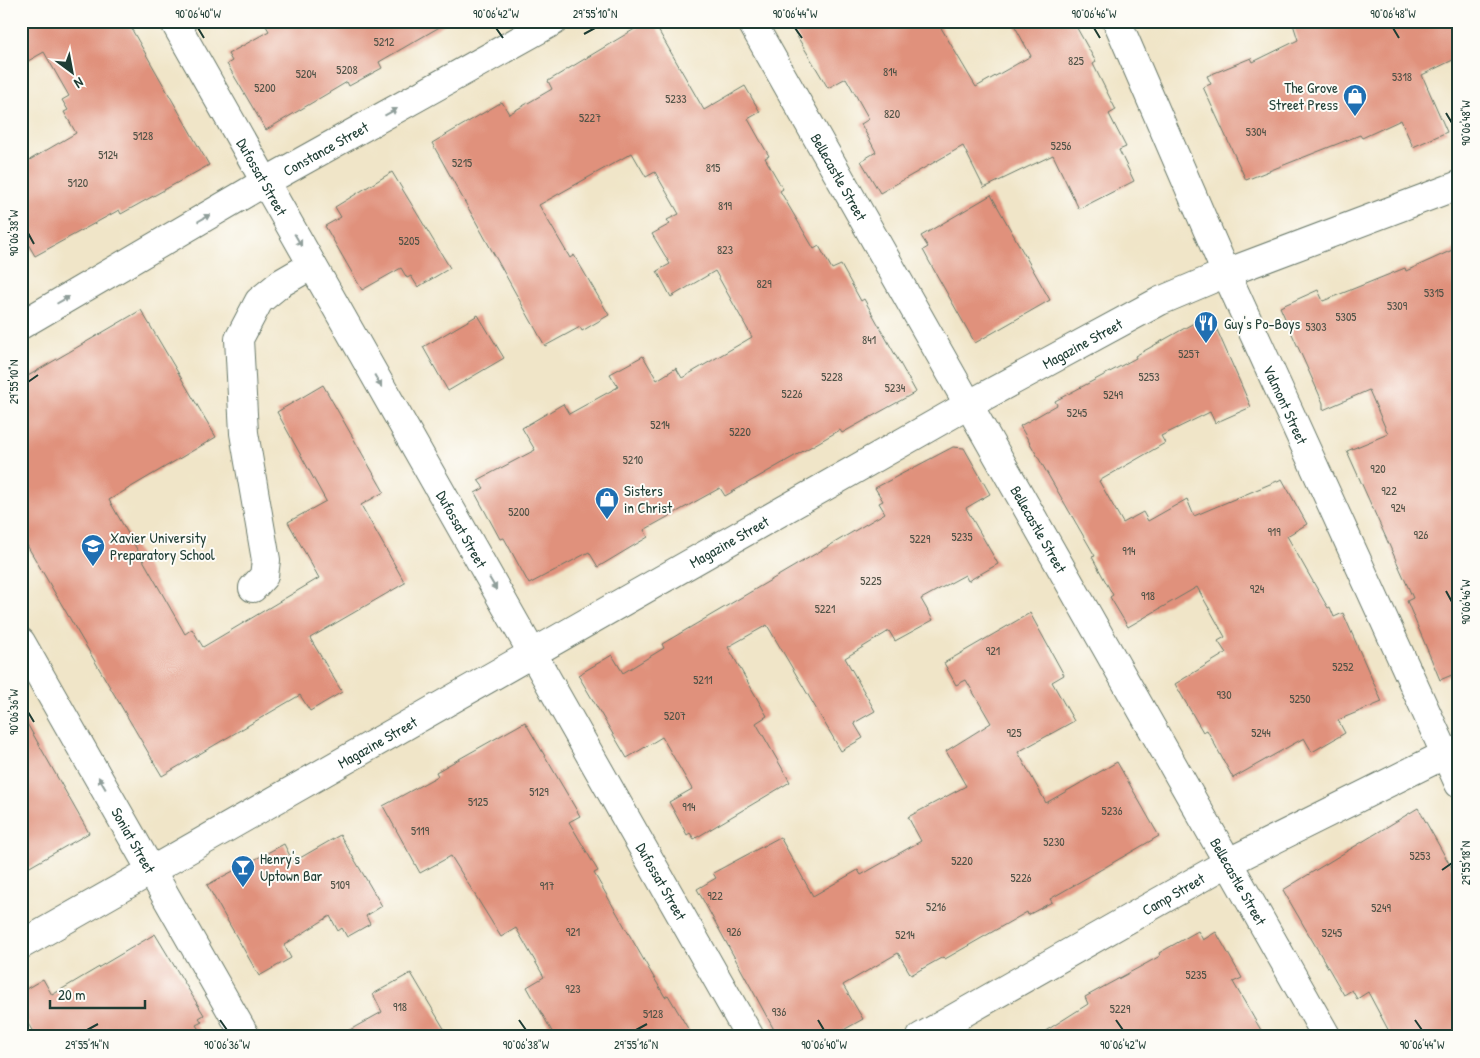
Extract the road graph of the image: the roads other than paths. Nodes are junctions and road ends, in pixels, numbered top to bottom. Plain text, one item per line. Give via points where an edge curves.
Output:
1 (174, 21) edge
2 (554, 21) edge
3 (750, 21) edge
4 (1118, 21) edge
5 (265, 182) junction
6 (1459, 186) edge
7 (312, 264) junction
8 (1226, 274) junction
9 (21, 325) edge
10 (968, 405) junction
11 (253, 588) dead end
12 (21, 642) edge
13 (532, 653) junction
14 (1452, 752) edge
15 (1459, 784) edge
16 (1227, 863) junction
17 (152, 871) junction
18 (21, 945) edge
19 (246, 1037) edge
20 (750, 1037) edge
21 (920, 1037) edge
22 (1327, 1037) edge

1 - 5 street, Dufossat Street
5 -> 2 street, Constance Street
3 - 10 street, Bellecastle Street
4 - 8 street, Valmont Street
5 -> 7 street, Dufossat Street
9 -> 5 street, Constance Street
6 - 8 street, Magazine Street
7 - 11 street via 259,301 238,339 244,433 266,560 264,576
7 -> 13 street, Dufossat Street
8 - 10 street, Magazine Street via 1160,301
8 - 14 street, Valmont Street
10 - 13 street, Magazine Street
10 - 16 street, Bellecastle Street
17 -> 12 street, Soniat Street
13 - 17 street, Magazine Street
13 - 20 street, Dufossat Street
14 - 15 street, Valmont Street
14 - 16 street, Camp Street
16 - 21 street, Camp Street
16 - 22 street, Bellecastle Street
17 - 18 street, Magazine Street
17 - 19 street, Soniat Street

